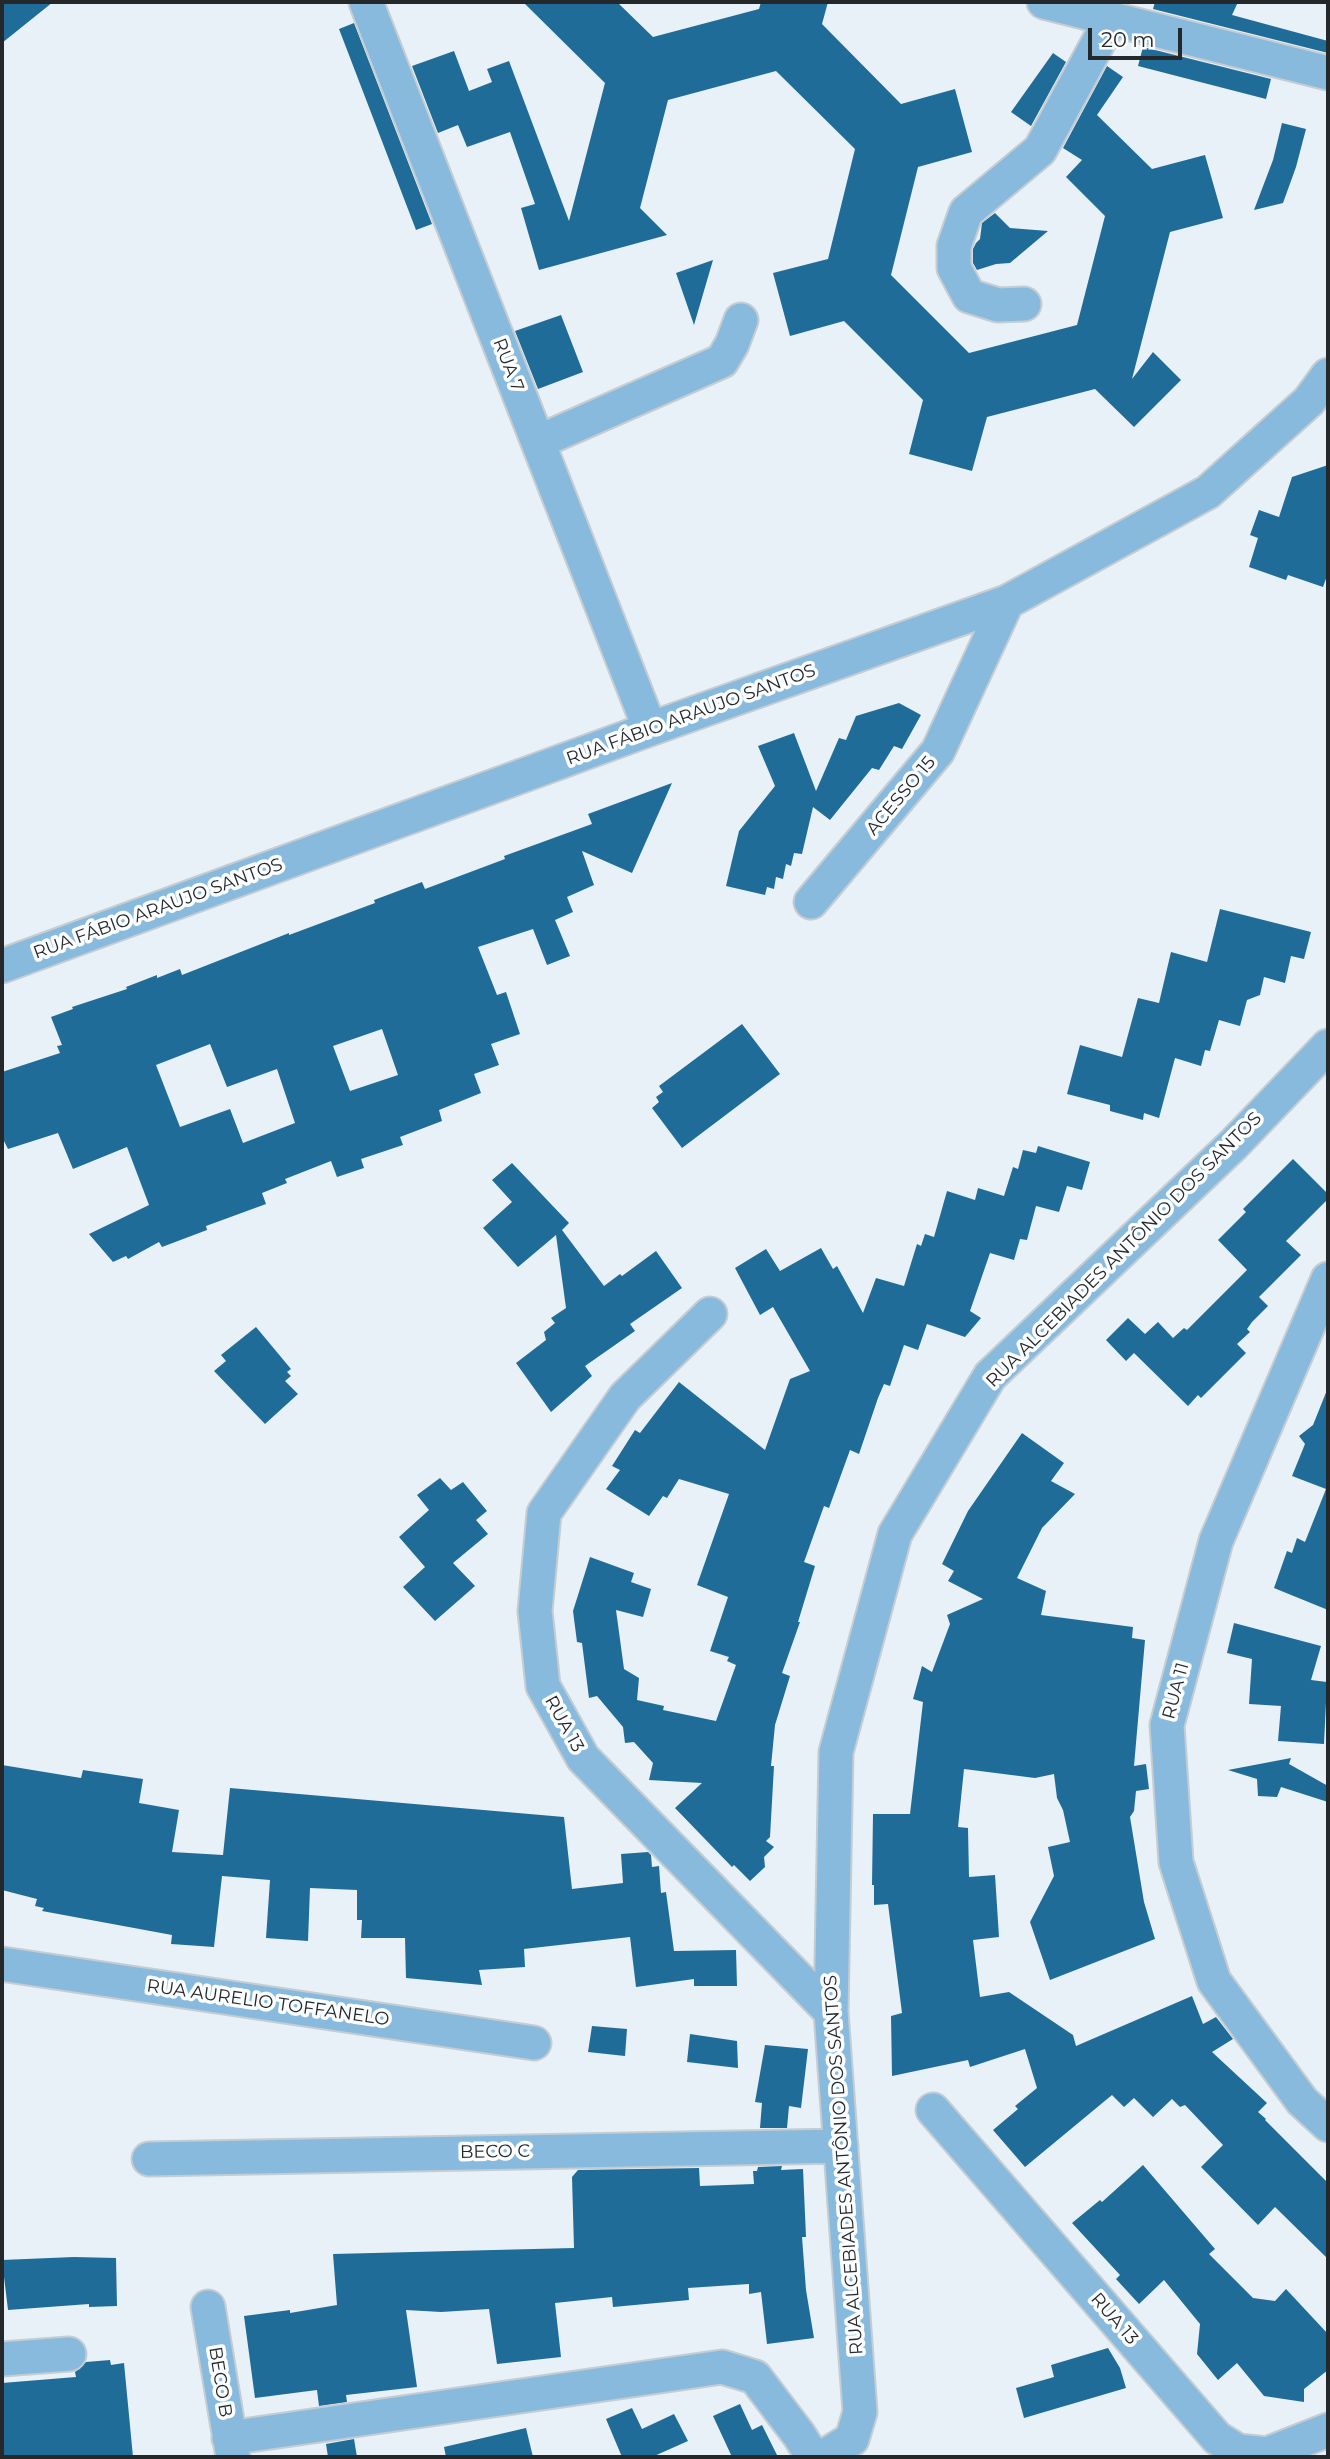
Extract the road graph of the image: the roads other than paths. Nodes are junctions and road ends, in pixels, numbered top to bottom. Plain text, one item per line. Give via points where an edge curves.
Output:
1 (366, 2) edge
2 (1044, 2) edge
3 (1111, 19) junction
4 (1328, 73) edge
5 (1024, 304) dead end
6 (741, 320) dead end
7 (1328, 375) edge
8 (538, 442) junction
9 (1007, 602) junction
10 (650, 729) junction
11 (811, 902) dead end
12 (2, 966) edge
13 (1328, 1046) edge
14 (1328, 1279) edge
15 (1321, 1312) edge
16 (710, 1314) dead end
17 (2, 1964) edge
18 (831, 2012) junction
19 (534, 2042) dead end
20 (933, 2110) dead end
21 (1328, 2125) edge
22 (841, 2146) junction
23 (149, 2159) dead end
24 (208, 2307) dead end
25 (69, 2354) dead end
26 (2, 2359) edge
27 (1328, 2430) edge
28 (231, 2448) edge
29 (813, 2457) edge
30 (823, 2457) edge

1 - 8 street, RUA 7
2 - 3 street
3 - 4 street
3 - 5 street via 1040,150 966,212 954,246 954,268 969,296 998,305
6 - 8 street via 722,361
7 - 9 street, RUA FÁBIO ARAUJO SANTOS via 1309,401 1208,492
8 - 10 street, RUA 7
9 - 10 street, RUA FÁBIO ARAUJO SANTOS
9 - 11 street, ACESSO 15 via 938,751
10 - 12 street, RUA FÁBIO ARAUJO SANTOS
13 - 18 street, RUA ALCEBIADES ANTÔNIO DOS SANTOS via 1234,1144 990,1376 895,1534 836,1752
14 - 15 street, RUA 11
15 - 21 street, RUA 11 via 1216,1541 1167,1725 1176,1862 1214,1981 1302,2101
16 - 18 street, RUA 13 via 625,1397 544,1513 535,1611 543,1686 583,1758
17 - 19 street, RUA AURELIO TOFFANELO
18 - 22 street, RUA ALCEBIADES ANTÔNIO DOS SANTOS
20 - 27 street, RUA 13 via 1217,2438 1238,2452 1267,2454
22 - 23 street, BECO C
22 - 30 street, RUA ALCEBIADES ANTÔNIO DOS SANTOS via 860,2412 852,2439
24 - 28 street, BECO B
25 - 26 street
28 - 29 street via 722,2367 755,2377

